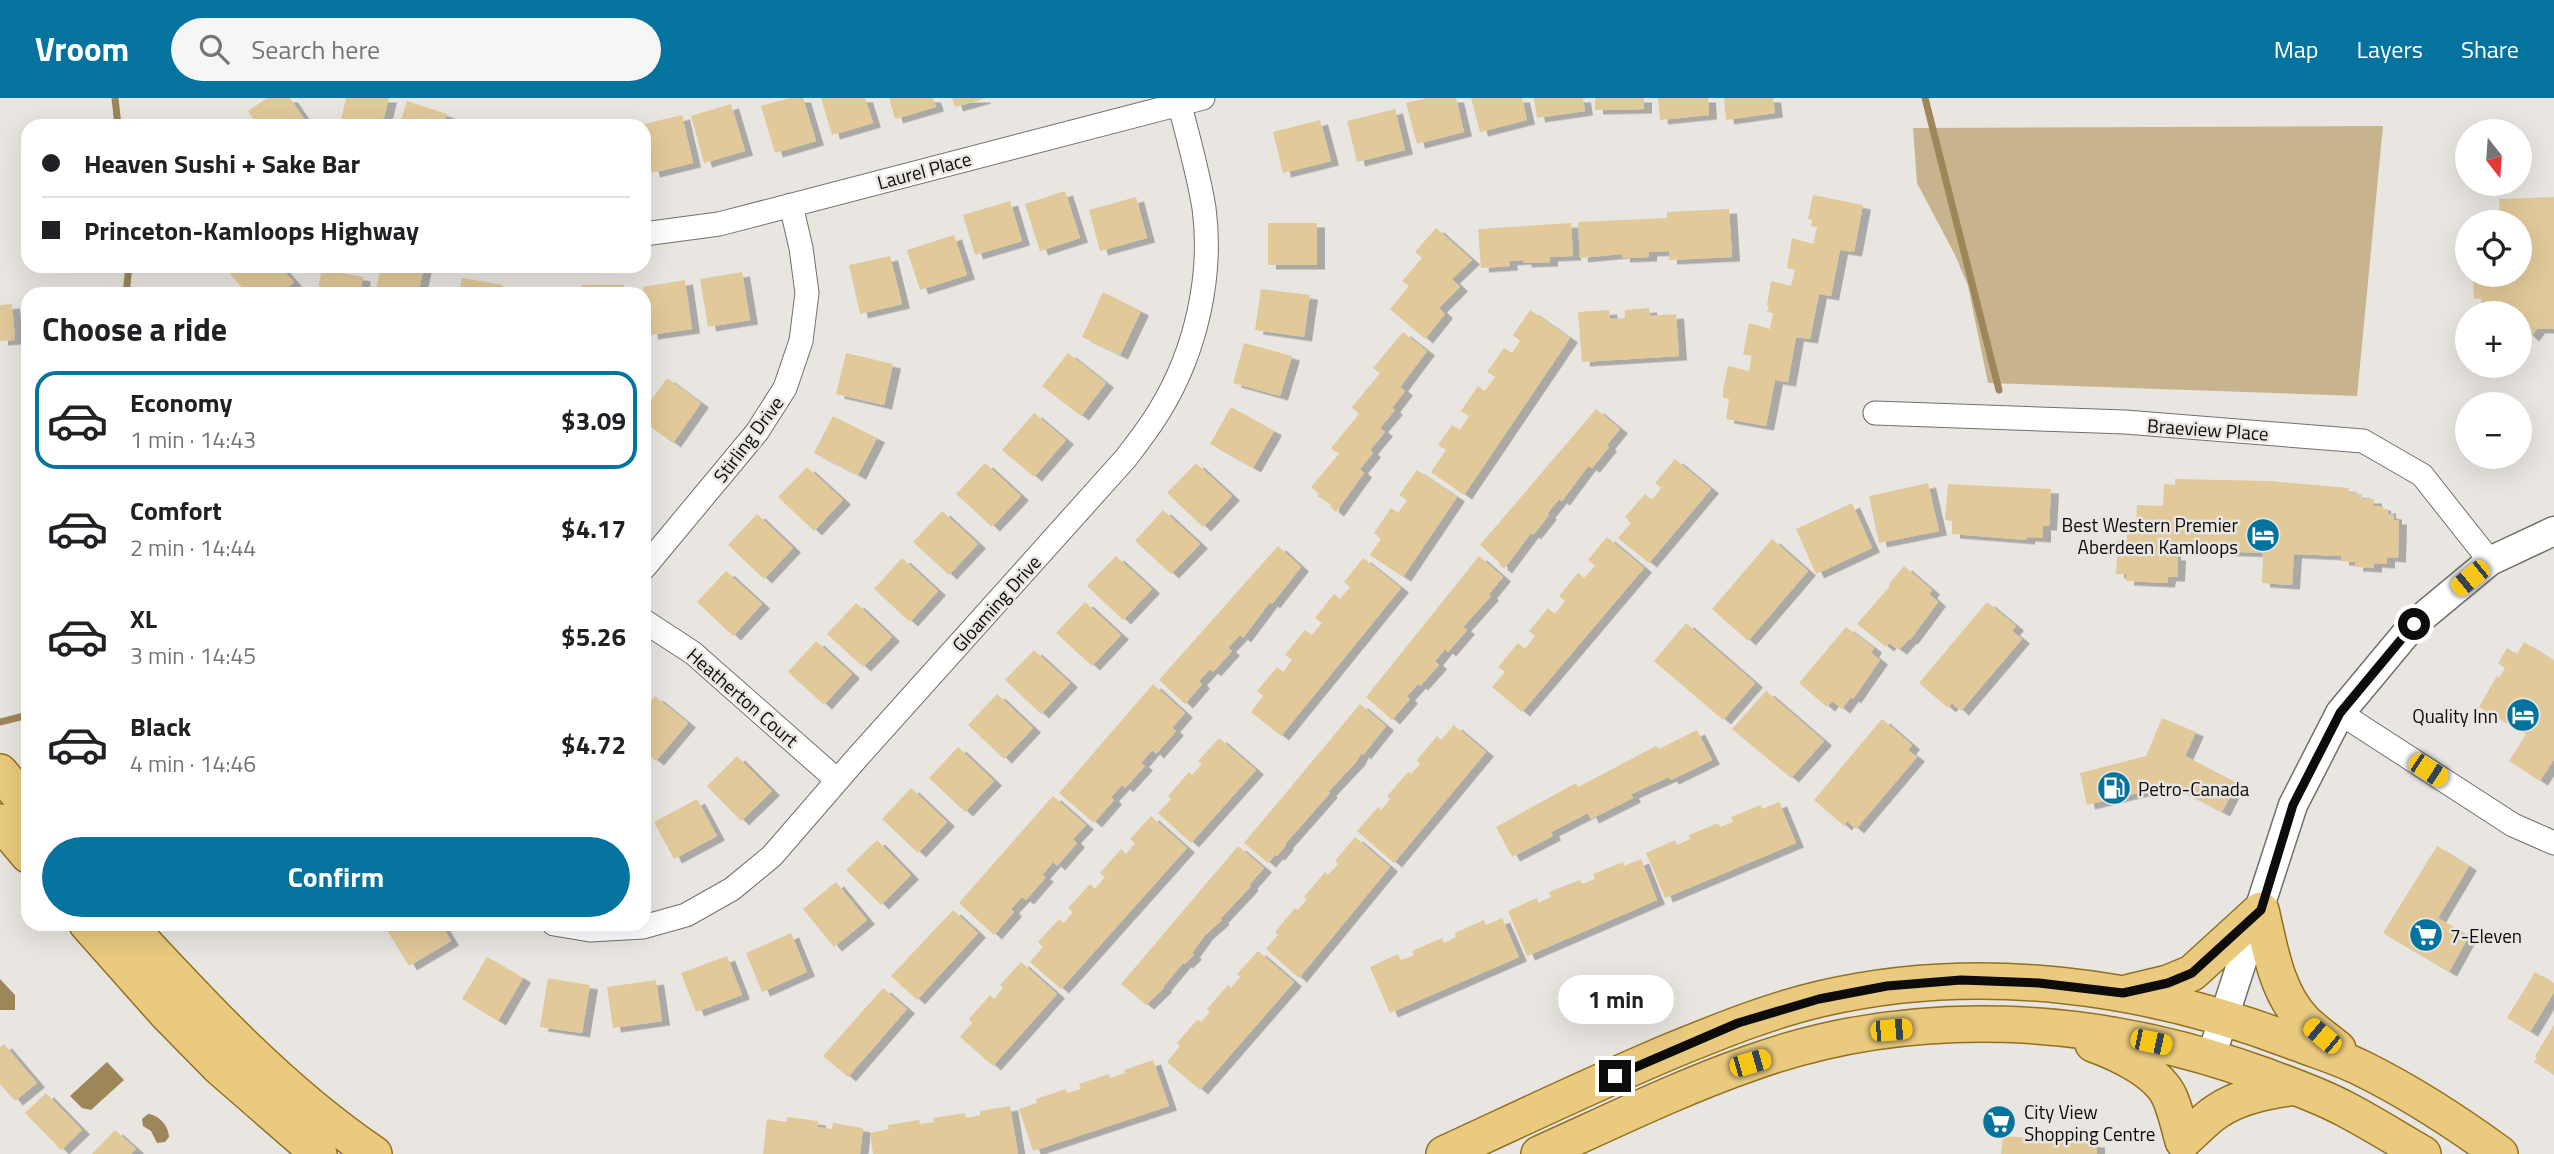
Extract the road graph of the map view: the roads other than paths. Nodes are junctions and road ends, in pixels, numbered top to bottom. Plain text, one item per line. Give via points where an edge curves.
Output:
1 (1203, 98) edge
2 (1179, 101) edge
3 (791, 205) junction
4 (651, 233) edge
5 (1875, 413) dead end
6 (2554, 531) edge
7 (651, 560) edge
8 (2490, 561) junction
9 (651, 625) edge
10 (2340, 713) junction
11 (0, 772) edge
12 (837, 779) junction
13 (21, 798) edge
14 (0, 822) edge
15 (2554, 843) edge
16 (21, 847) edge
17 (2261, 910) junction
18 (651, 925) edge
19 (92, 931) edge
20 (133, 931) edge
21 (2123, 993) junction
22 (2225, 1017) junction
23 (2041, 1027) junction
24 (2211, 1057) junction
25 (2359, 1067) junction
26 (2295, 1087) junction
27 (319, 1154) edge
28 (374, 1154) edge
29 (1444, 1154) edge
30 (1539, 1154) edge
31 (2423, 1154) edge
32 (2500, 1154) edge

1 - 2 street, Laurel Place
2 - 3 street, Laurel Place
2 - 12 street, Gloaming Drive via 1204,210 1206,258 1185,361 1167,397 1126,458
3 - 4 street, Laurel Place via 719,223
3 - 7 street, Stirling Drive via 807,292 801,341 785,388 757,432
5 - 8 street, Braeview Place via 2125,422 2363,441 2422,475
6 - 8 street
8 - 10 street via 2414,624
9 - 12 street, Heatherton Court via 694,653
10 - 15 street via 2513,825
10 - 17 street via 2293,805
11 - 13 main road
12 - 18 street, Gloaming Drive via 772,856 732,889 686,915
14 - 16 main road
17 - 21 main road via 2192,973
17 - 22 street
17 - 25 main road via 2285,993 2304,1021
19 - 27 main road via 219,1068
20 - 28 main road via 243,1044
21 - 22 main road
21 - 29 main road via 1961,980 1887,986 1819,999 1726,1028
22 - 24 street
22 - 25 main road
23 - 24 main road via 2112,1034
23 - 26 main road via 2119,1053 2139,1066 2169,1095 2183,1141 2217,1111 2237,1101
23 - 30 main road via 1960,1023 1828,1041 1750,1063
24 - 26 main road
25 - 32 main road via 2421,1100
26 - 31 main road via 2345,1109

